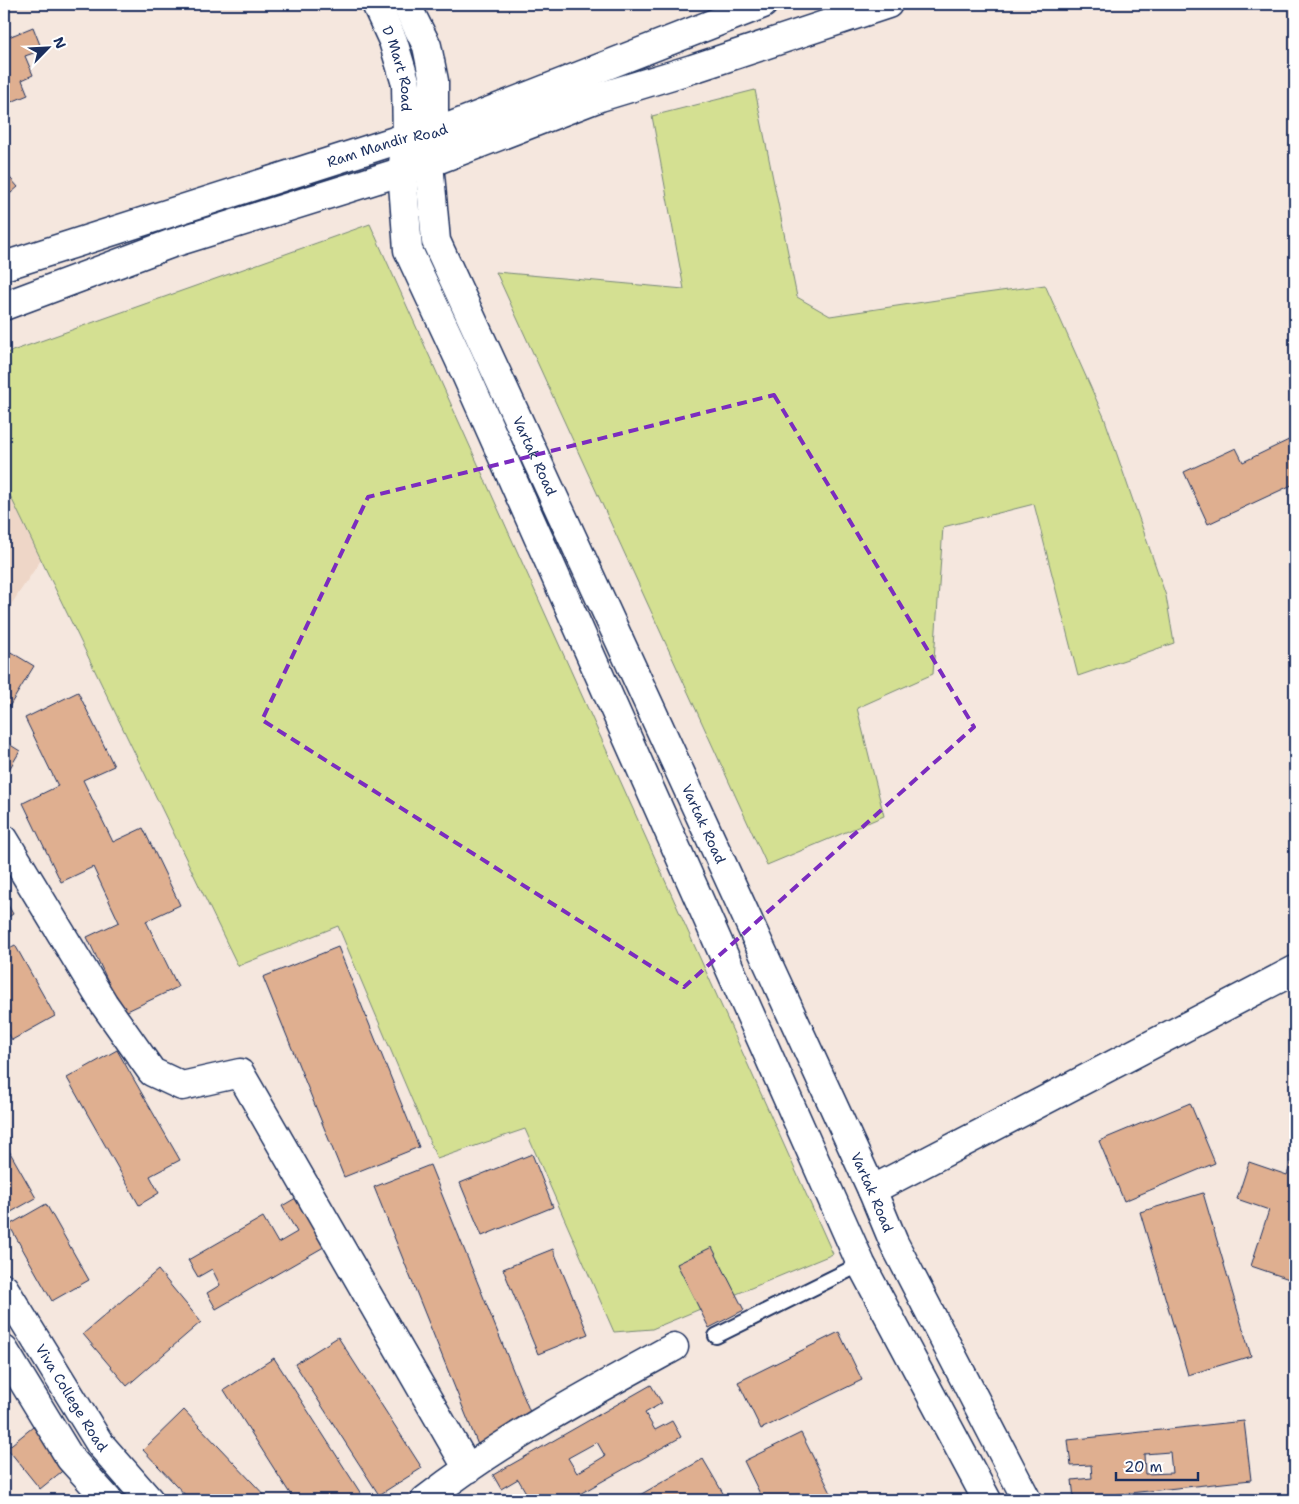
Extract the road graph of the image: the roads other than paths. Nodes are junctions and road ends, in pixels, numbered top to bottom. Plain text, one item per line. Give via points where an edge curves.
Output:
1 (376, 4) edge
2 (406, 4) edge
3 (763, 4) edge
4 (888, 4) edge
5 (420, 135) junction
6 (429, 163) junction
7 (402, 170) junction
8 (4, 266) edge
9 (4, 306) edge
10 (4, 839) edge
11 (1295, 970) edge
12 (872, 1190) junction
13 (861, 1264) junction
14 (4, 1288) edge
15 (716, 1336) dead end
16 (674, 1347) dead end
17 (4, 1350) edge
18 (468, 1469) junction
19 (108, 1500) edge
20 (149, 1500) edge
21 (425, 1500) edge
22 (987, 1500) edge
23 (1027, 1500) edge

1 - 5 street, D Mart Road via 393,41
2 - 5 street, D Mart Road via 427,46 434,81
3 - 5 street, Ram Mandir Road
4 - 6 street via 600,97
5 - 6 street, Vartak Road
5 - 7 street
5 - 8 street, Ram Mandir Road
6 - 7 street
6 - 12 street, Vartak Road via 436,241
7 - 9 street via 170,244
7 - 13 street via 408,250
10 - 18 street via 104,1004 152,1072 182,1086 240,1073
11 - 12 street
12 - 23 street, Vartak Road via 894,1243
13 - 15 lane
13 - 22 street
14 - 20 street, Viva College Road via 100,1444
16 - 18 street via 557,1411
17 - 19 street via 70,1458
18 - 21 street

